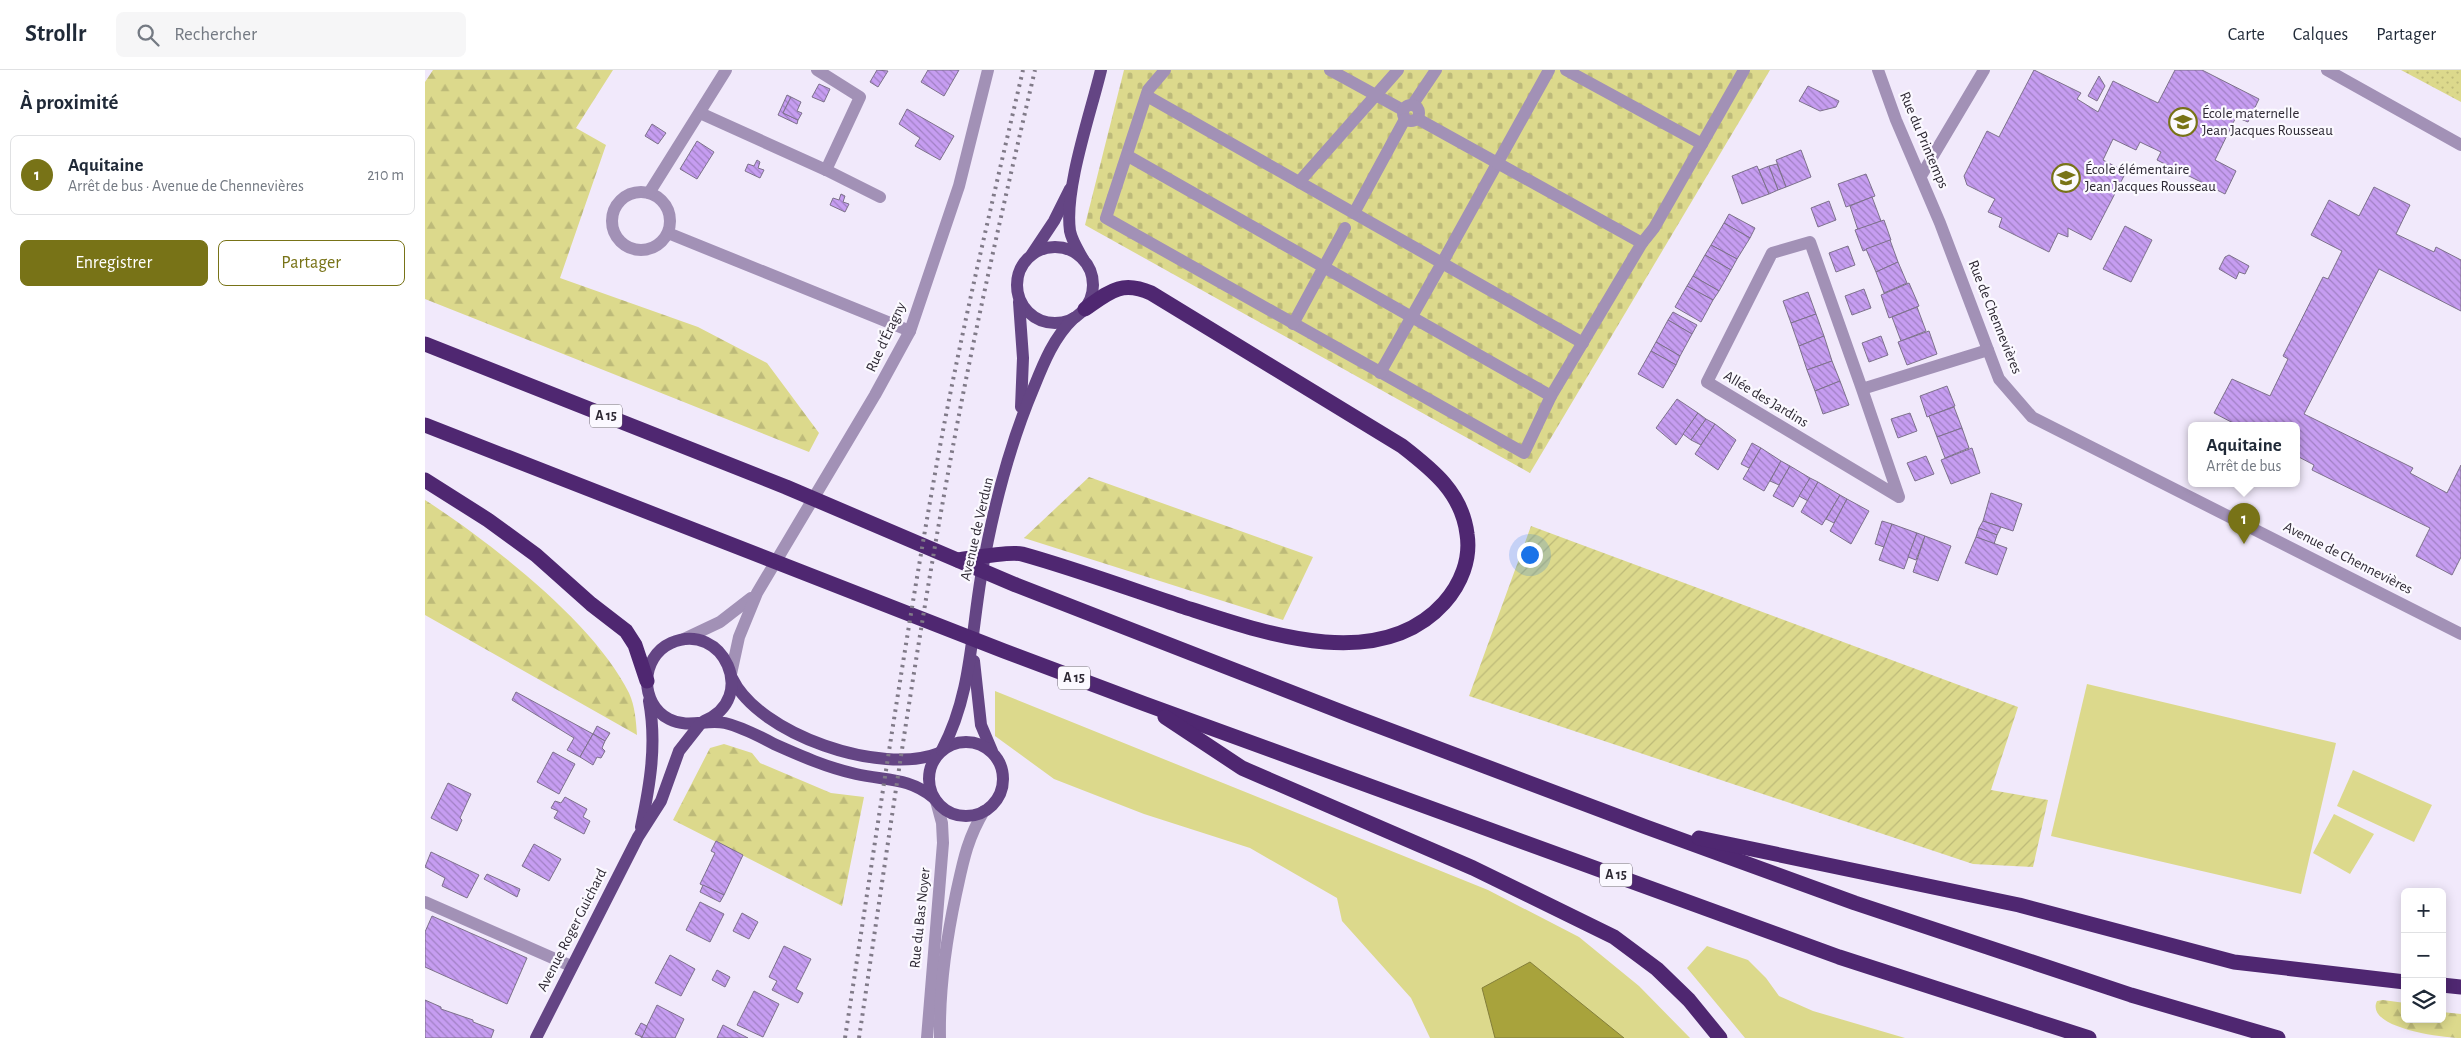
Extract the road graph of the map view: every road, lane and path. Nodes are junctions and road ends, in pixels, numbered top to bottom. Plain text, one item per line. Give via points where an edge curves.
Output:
1 (726, 70) edge
2 (817, 70) edge
3 (988, 70) edge
4 (1101, 70) edge
5 (1165, 70) edge
6 (1330, 70) edge
7 (1397, 70) edge
8 (1436, 70) edge
9 (1549, 70) edge
10 (1566, 70) edge
11 (1744, 70) edge
12 (1878, 70) edge
13 (1984, 70) edge
14 (2327, 70) edge
15 (2345, 74) edge
16 (1375, 95) junction
17 (1147, 96) junction
18 (700, 113) junction
19 (1410, 113) junction
20 (1702, 144) junction
21 (2461, 145) edge
22 (1128, 156) junction
23 (1498, 163) junction
24 (826, 170) junction
25 (1921, 176) junction
26 (1299, 182) junction
27 (1073, 183) junction
28 (649, 193) junction
29 (880, 197) dead end
30 (1354, 213) junction
31 (1940, 223) joint
32 (1345, 228) dead end
33 (667, 233) junction
34 (1642, 243) junction
35 (1030, 257) junction
36 (1084, 261) junction
37 (1442, 263) junction
38 (1324, 267) junction
39 (1019, 297) junction
40 (1079, 314) junction
41 (1412, 317) junction
42 (1293, 324) junction
43 (910, 331) junction
44 (1583, 343) junction
45 (425, 344) edge
46 (1988, 350) junction
47 (1381, 373) junction
48 (1862, 389) junction
49 (1551, 396) junction
50 (2031, 417) joint
51 (1020, 419) junction
52 (425, 425) edge
53 (425, 480) edge
54 (957, 560) junction
55 (757, 593) junction
56 (2461, 634) edge
57 (677, 641) junction
58 (973, 648) junction
59 (731, 675) junction
60 (647, 687) junction
61 (1145, 704) junction
62 (703, 722) junction
63 (941, 751) junction
64 (994, 754) junction
65 (935, 800) junction
66 (984, 811) junction
67 (1646, 827) junction
68 (639, 837) junction
69 (425, 902) edge
70 (571, 966) junction
71 (2401, 982) edge
72 (2446, 985) edge
73 (2461, 987) edge
74 (536, 1038) edge
75 (927, 1038) edge
76 (940, 1038) edge
77 (1720, 1038) edge
78 (2089, 1038) edge
79 (2278, 1038) edge

1 - 18 street
2 - 24 street via 860,98
3 - 43 street, Rue d'Éragny via 959,186
4 - 27 main road
5 - 17 street via 1148,90
6 - 16 street
7 - 16 street
8 - 19 street
9 - 23 street
10 - 20 street
11 - 20 street
12 - 25 street, Rue du Printemps
13 - 25 street
14 - 15 street
15 - 21 street via 2354,86
16 - 19 street
16 - 26 street
17 - 22 street
17 - 26 street
18 - 24 street
18 - 28 street
19 - 23 street
19 - 30 street
20 - 34 street
22 - 38 street
22 - 42 street via 1106,218
23 - 34 street
23 - 37 street
24 - 29 street
25 - 31 street, Rue du Printemps
26 - 30 street
27 - 35 main road
27 - 36 main road via 1070,228
28 - 33 street via 665,205 670,224
28 - 33 street via 631,194 617,205 613,214 615,233 627,246 637,249 655,246
30 - 37 street
31 - 46 street, Rue de Chennevières
32 - 38 street
33 - 43 street
34 - 44 street
35 - 36 main road via 1043,249 1058,248 1072,252
35 - 39 main road via 1018,275
36 - 40 main road via 1091,274 1093,288
37 - 41 street
37 - 44 street
38 - 41 street
38 - 42 street
39 - 40 main road via 1026,310 1045,322 1059,323
39 - 51 main road, Avenue de Verdun via 1023,358
40 - 51 main road, Avenue de Verdun via 1062,330 1051,348
40 - 54 highway via 1119,288 1133,287 1151,293 1402,446 1434,471 1458,502 1466,520 1467,558 1460,581 1437,611 1421,622 1382,638 1356,643 1324,643 1251,628 1019,554
41 - 47 street
41 - 49 street
42 - 47 street
43 - 55 street, Rue d'Éragny
44 - 49 street
45 - 54 highway, A 15
46 - 48 street
46 - 50 street, Rue de Chennevières via 1999,380
47 - 49 street via 1524,453
48 - 48 street, Allée des Jardins via 1810,242 1772,254 1707,382 1899,498
50 - 56 street, Avenue de Chennevières
51 - 58 main road, Avenue de Verdun via 981,576
52 - 61 highway, A 15
53 - 60 highway via 536,555 626,631 635,645
54 - 67 highway, A 15 via 1352,716
55 - 57 street, Rue d'Éragny via 720,622
55 - 59 street, Rue d'Éragny via 739,637
57 - 59 main road via 695,640 711,645 724,658
57 - 60 main road via 657,654 651,664
58 - 63 main road, Avenue de Verdun via 958,714
58 - 64 main road, Avenue de Verdun via 981,725
59 - 62 main road via 732,686 726,703 715,716
59 - 63 main road via 744,696 760,711 800,735 836,750 898,760 925,758
60 - 62 main road via 656,708 669,720 687,724
60 - 68 main road, Avenue Roger Guichard via 654,734 653,758
61 - 77 highway via 1242,768 1473,868 1614,937 1657,969 1689,1000
61 - 78 highway, A 15 via 1839,957
62 - 65 main road via 734,726 810,760 856,774 905,781 922,788
62 - 68 main road, Avenue Roger Guichard via 679,751 667,790
63 - 64 main road via 953,744 969,742 985,746
63 - 65 main road via 929,774 929,787
64 - 66 main road via 1002,769 1003,785 997,800
65 - 66 main road via 945,810 957,815 969,816
65 - 75 street, Rue du Bas Noyer via 942,823 942,851
66 - 76 street, Rue du Bas Noyer via 966,845 951,919 942,977
67 - 71 highway via 2019,905 2234,962
67 - 79 highway, A 15 via 1883,912 2131,995
68 - 70 main road, Avenue Roger Guichard
69 - 70 street
70 - 74 main road, Avenue Roger Guichard
72 - 73 highway

